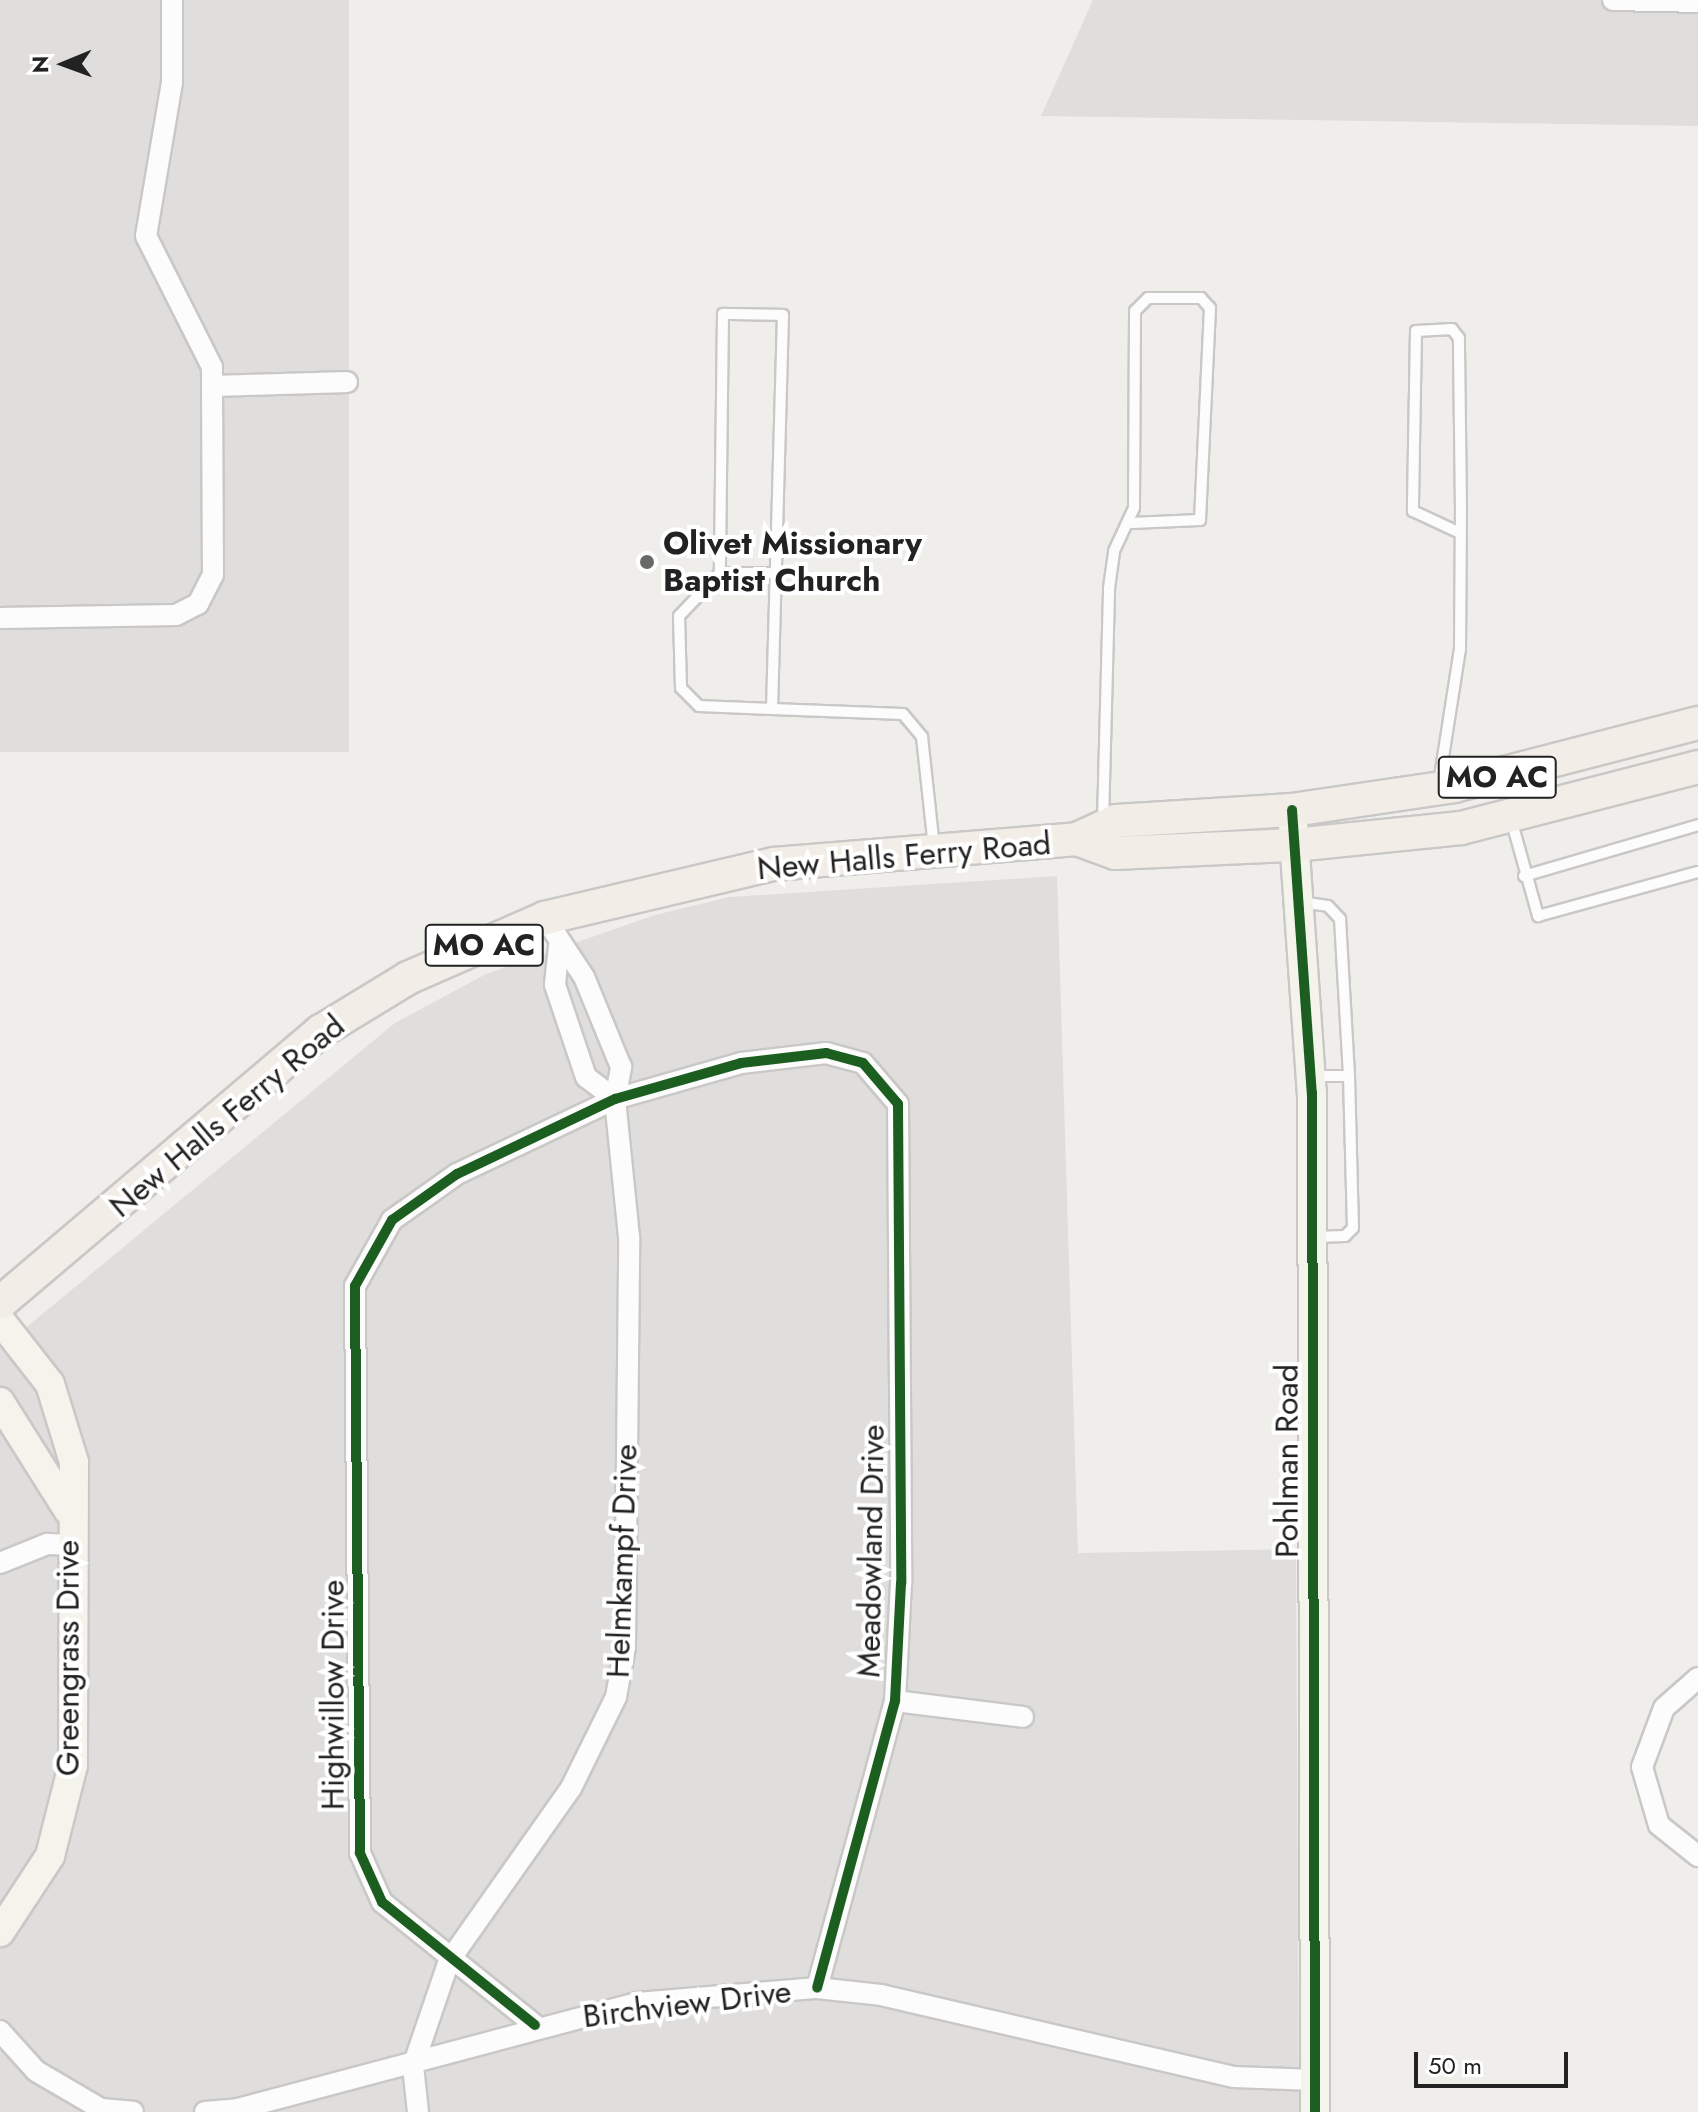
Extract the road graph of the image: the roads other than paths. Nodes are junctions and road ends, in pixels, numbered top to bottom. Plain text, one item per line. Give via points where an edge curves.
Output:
1 (172, 0) edge
2 (1613, 0) edge
3 (1698, 2) edge
4 (347, 382) dead end
5 (214, 386) junction
6 (1131, 523) junction
7 (1460, 533) junction
8 (720, 573) junction
9 (776, 573) junction
10 (0, 618) edge
11 (772, 709) junction
12 (1698, 723) edge
13 (1698, 767) edge
14 (1438, 789) junction
15 (1292, 810) junction
16 (1510, 817) junction
17 (1698, 825) edge
18 (1090, 833) junction
19 (1294, 845) junction
20 (935, 853) junction
21 (1698, 872) edge
22 (1524, 876) junction
23 (1298, 902) junction
24 (552, 932) junction
25 (1311, 1076) junction
26 (1349, 1076) junction
27 (615, 1099) junction
28 (1312, 1237) junction
29 (0, 1303) edge
30 (0, 1320) edge
31 (0, 1402) edge
32 (68, 1510) junction
33 (70, 1545) junction
34 (0, 1563) edge
35 (1698, 1678) edge
36 (895, 1701) junction
37 (1023, 1717) dead end
38 (1698, 1856) edge
39 (0, 1932) edge
40 (449, 1961) junction
41 (817, 1988) junction
42 (535, 2025) junction
43 (0, 2031) edge
44 (413, 2066) junction
45 (1315, 2080) junction
46 (133, 2112) edge
47 (205, 2112) edge
48 (418, 2112) edge
49 (1315, 2112) edge

1 - 5 street via 172,82 146,236 161,276 195,324
2 - 3 street
4 - 5 street
5 - 10 street via 213,575 198,604 176,615
6 - 6 lane via 1135,311 1148,298 1201,298 1210,308 1200,520
6 - 18 lane via 1114,551 1109,588
7 - 7 lane via 1459,338 1452,329 1416,331 1413,511
7 - 14 lane via 1460,649
8 - 9 lane
8 - 9 lane via 723,314 783,315
8 - 11 lane via 679,616 681,688 699,706
9 - 11 lane
11 - 20 lane via 903,714 922,737
12 - 14 main road, New Halls Ferry Road / MO AC
13 - 16 main road, New Halls Ferry Road / MO AC
14 - 15 main road, New Halls Ferry Road / MO AC
15 - 18 main road, New Halls Ferry Road / MO AC
15 - 19 street, Pohlman Road
16 - 19 main road, New Halls Ferry Road / MO AC
16 - 22 lane
17 - 22 lane
18 - 19 main road, New Halls Ferry Road / MO AC via 1115,853
18 - 20 main road, New Halls Ferry Road / MO AC
19 - 23 street, Pohlman Road
20 - 24 main road, New Halls Ferry Road / MO AC via 774,864
21 - 22 lane via 1551,917 1530,906
23 - 25 street, Pohlman Road
23 - 26 lane via 1328,906 1340,919
24 - 27 street, Helmkampf Drive via 584,977 621,1067
24 - 27 street via 555,985 586,1077
24 - 29 main road, New Halls Ferry Road / MO AC via 408,978 321,1031
25 - 26 lane
25 - 28 street, Pohlman Road
26 - 28 lane via 1353,1228 1345,1236
27 - 36 street, Meadowland Drive via 741,1063 826,1053 863,1063 898,1104 901,1583
27 - 40 street, Helmkampf Drive via 629,1237 625,1647 616,1697 571,1788
27 - 40 street, Highwillow Drive via 457,1174 392,1220 355,1286 360,1853 382,1902
28 - 45 street, Pohlman Road
30 - 32 street, Greengrass Drive via 61,1407 74,1462
31 - 32 street, Greengrass Drive
32 - 33 street, Greengrass Drive
33 - 34 street via 47,1544
33 - 39 street, Greengrass Drive via 73,1765 65,1811 50,1856
35 - 38 street via 1664,1708 1642,1767 1659,1825
36 - 37 street
36 - 41 street, Meadowland Drive
40 - 42 street, Highwillow Drive
40 - 44 street, Helmkampf Drive
41 - 42 street, Birchview Drive via 637,2003
41 - 45 street, Birchview Drive via 881,1995 1234,2077
42 - 44 street, Birchview Drive
43 - 46 street via 36,2071 101,2109
44 - 47 street, Birchview Drive
44 - 48 street, Helmkampf Drive
45 - 49 street, Pohlman Road

